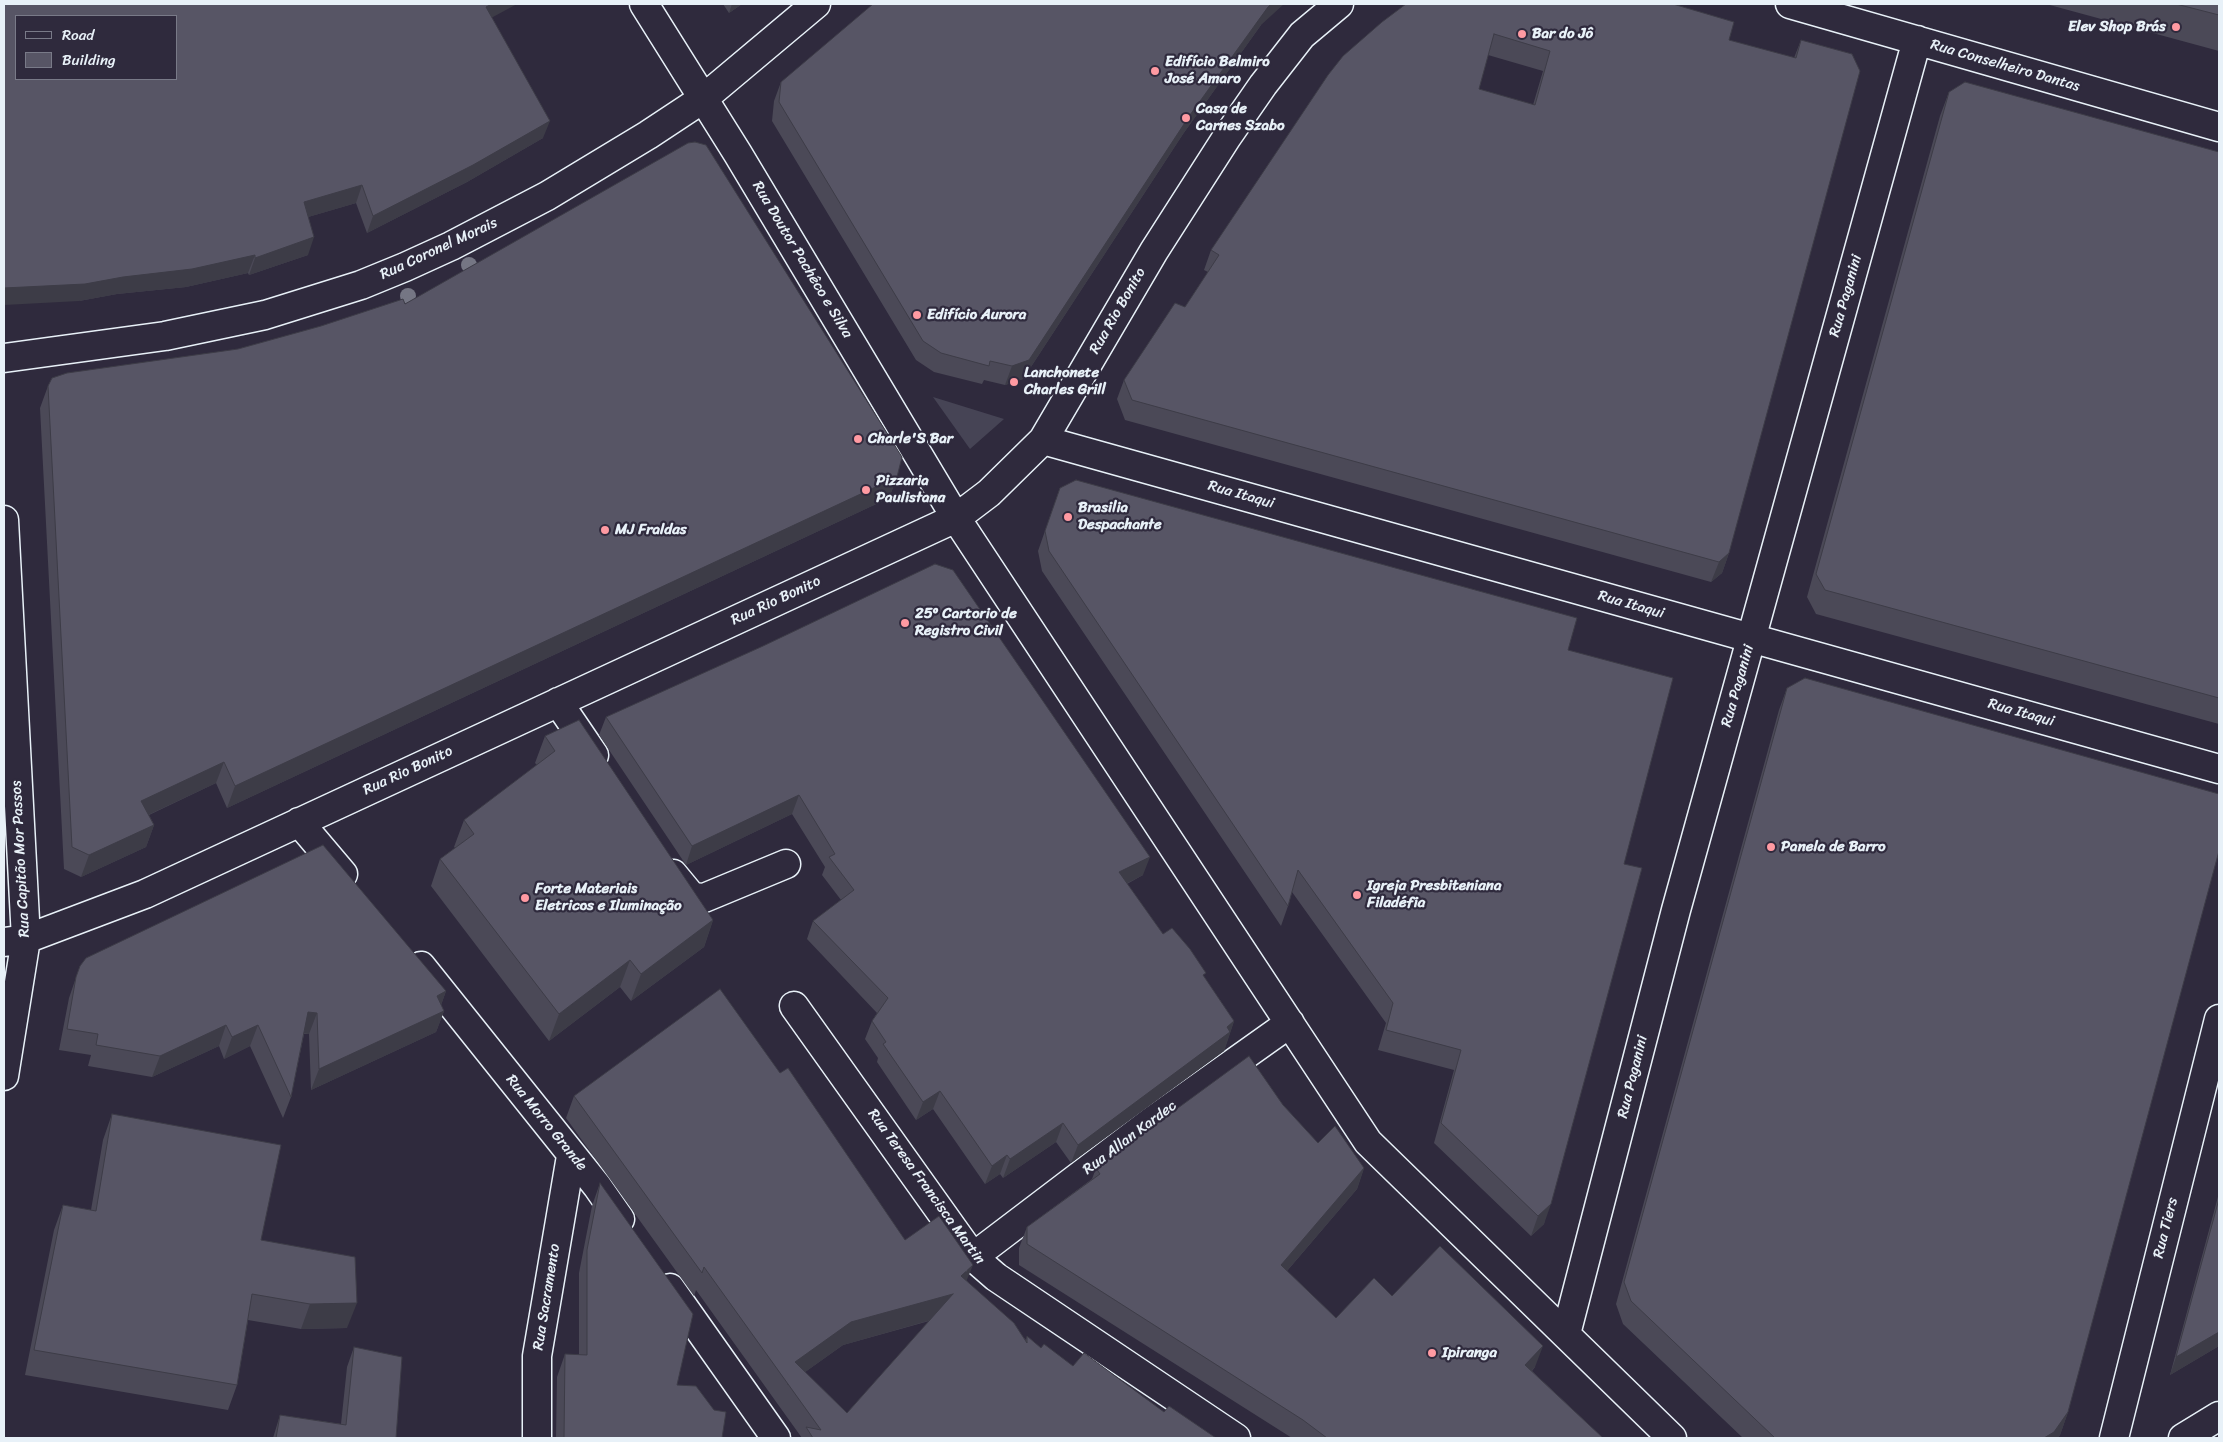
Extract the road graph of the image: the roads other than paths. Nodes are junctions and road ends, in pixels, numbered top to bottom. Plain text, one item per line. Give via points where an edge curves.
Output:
1 (644, 4) edge
2 (816, 4) edge
3 (1339, 4) edge
4 (1790, 4) edge
5 (1917, 40) junction
6 (704, 98) junction
7 (2219, 127) edge
8 (4, 358) edge
9 (1043, 440) junction
10 (956, 518) junction
11 (4, 520) edge
12 (1752, 639) junction
13 (558, 702) junction
14 (2219, 769) edge
15 (608, 777) edge
16 (299, 822) junction
17 (661, 856) edge
18 (786, 864) dead end
19 (360, 894) edge
20 (15, 940) edge
21 (404, 945) edge
22 (794, 1006) dead end
23 (2219, 1018) edge
24 (1290, 1023) junction
25 (4, 1076) edge
26 (572, 1156) junction
27 (637, 1243) edge
28 (973, 1257) junction
29 (655, 1267) edge
30 (1566, 1334) junction
31 (2219, 1416) edge
32 (537, 1438) edge
33 (776, 1438) edge
34 (1236, 1438) edge
35 (1672, 1438) edge
36 (2114, 1438) edge
37 (2183, 1438) edge

1 - 6 street, Rua Doutor Pachêco e Silva
2 - 6 street, Rua Coronel Morais
3 - 9 street, Rua Rio Bonito via 1302,35 1232,130 1154,251
4 - 5 street, Rua Conselheiro Dantas
5 - 7 street, Rua Conselheiro Dantas
5 - 12 street, Rua Paganini
6 - 8 street, Rua Coronel Morais via 547,196 451,246 361,285 265,315 214,326 165,336
6 - 10 street, Rua Doutor Pachêco e Silva
9 - 10 street, Rua Rio Bonito via 989,493
9 - 12 street, Rua Itaqui
10 - 13 street, Rua Rio Bonito
10 - 24 street, Rua Doutor Pachêco e Silva
11 - 20 street, Rua Capitão Mor Passos
12 - 14 street, Rua Itaqui
12 - 30 street, Rua Paganini via 1676,910
13 - 15 street
13 - 16 street, Rua Rio Bonito
16 - 19 street
16 - 20 street, Rua Rio Bonito via 145,894
17 - 18 street via 677,880 692,897 697,898
20 - 25 street, Rua Capitão Mor Passos
21 - 26 street, Rua Morro Grande
22 - 28 street, Rua Teresa Francisca Martin
23 - 36 street, Rua Tiers
24 - 28 street, Rua Allan Kardec via 1152,1121
24 - 30 street, Rua Doutor Pachêco e Silva via 1368,1142
26 - 27 street, Rua Morro Grande
26 - 32 street, Rua Sacramento via 537,1356
28 - 34 street, Rua Teresa Francisca Martin via 996,1277
29 - 33 street
30 - 35 street, Rua Doutor Pachêco e Silva
31 - 37 street

